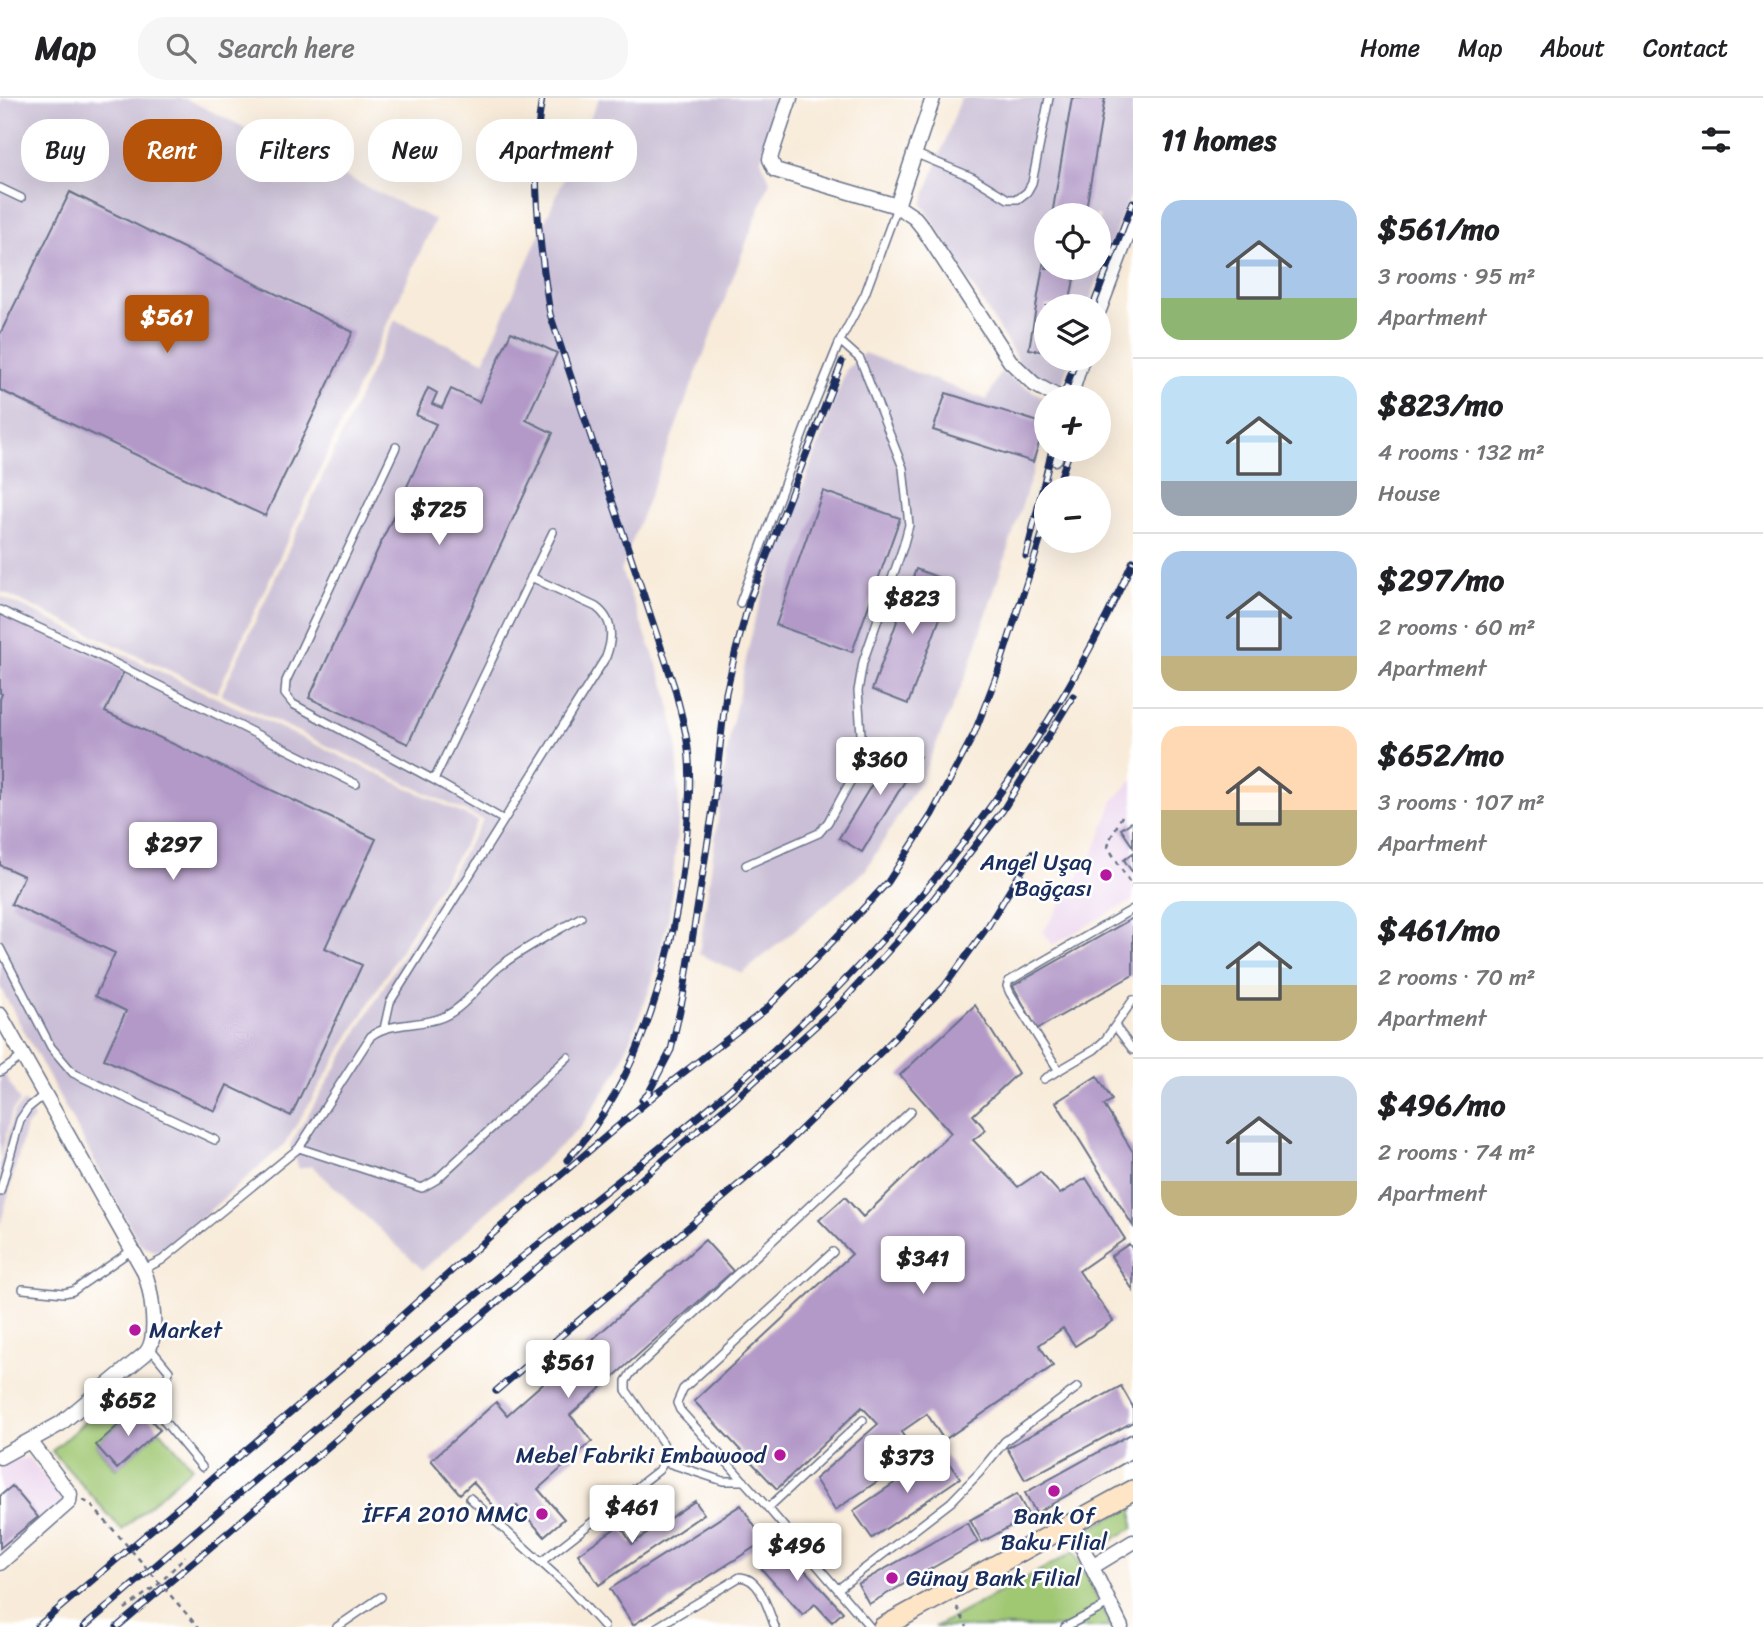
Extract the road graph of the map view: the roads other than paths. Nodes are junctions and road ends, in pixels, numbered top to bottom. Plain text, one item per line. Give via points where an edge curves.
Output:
1 (790, 98) edge
2 (933, 98) edge
3 (1049, 98) edge
4 (914, 153) junction
5 (0, 188) edge
6 (21, 198) dead end
7 (897, 206) junction
8 (1133, 220) edge
9 (1105, 294) edge
10 (840, 341) junction
11 (1036, 385) edge
12 (396, 447) dead end
13 (553, 532) dead end
14 (531, 576) junction
15 (740, 603) dead end
16 (0, 610) edge
17 (434, 780) junction
18 (356, 784) dead end
19 (504, 820) junction
20 (746, 865) dead end
21 (1133, 909) edge
22 (581, 917) dead end
23 (0, 948) edge
24 (1133, 1000) edge
25 (0, 1015) edge
26 (1115, 1026) junction
27 (384, 1028) junction
28 (1133, 1050) edge
29 (23, 1056) junction
30 (568, 1057) dead end
31 (1059, 1070) junction
32 (0, 1072) edge
33 (1044, 1080) dead end
34 (44, 1094) junction
35 (911, 1111) dead end
36 (215, 1140) dead end
37 (299, 1148) junction
38 (0, 1192) edge
39 (132, 1250) junction
40 (833, 1252) dead end
41 (143, 1269) junction
42 (23, 1289) dead end
43 (150, 1348) junction
44 (1078, 1387) dead end
45 (863, 1420) dead end
46 (30, 1441) junction
47 (0, 1457) edge
48 (664, 1462) junction
49 (202, 1467) dead end
50 (744, 1481) junction
51 (1133, 1490) edge
52 (470, 1498) dead end
53 (768, 1508) junction
54 (1071, 1524) junction
55 (1133, 1542) edge
56 (541, 1562) junction
57 (0, 1563) edge
58 (1092, 1567) junction
59 (838, 1589) junction
60 (381, 1597) dead end
61 (1110, 1604) junction
62 (337, 1627) edge
63 (604, 1627) edge
64 (657, 1627) edge
65 (775, 1627) edge
66 (870, 1627) edge
67 (883, 1627) edge
68 (1065, 1627) edge
69 (1121, 1627) edge

1 - 7 street via 772,152 775,170
2 - 4 street
3 - 4 lane via 1032,183 1018,199 1008,199 972,177
4 - 7 street
5 - 6 lane
7 - 10 lane via 865,294
7 - 11 street via 923,228 1010,361
8 - 9 street
10 - 15 lane
10 - 20 lane via 860,359 903,468 909,525 863,662 858,691 860,764 819,833
12 - 17 lane via 286,681 285,694 293,704
13 - 14 lane
14 - 17 lane
14 - 19 lane via 605,614 611,643
16 - 18 lane
17 - 19 lane
19 - 27 lane via 390,1002
21 - 31 lane via 1009,981 1010,993
22 - 27 lane via 502,965 444,1017
23 - 36 lane via 51,1047 74,1073
24 - 26 lane
25 - 29 street
26 - 28 lane
26 - 31 lane via 1094,1050
27 - 37 lane via 371,1036
29 - 32 lane
29 - 34 street
30 - 37 lane via 422,1188
31 - 33 lane
34 - 38 lane via 20,1120
34 - 39 street
35 - 48 lane via 631,1373 626,1390 663,1443 667,1451
37 - 41 lane via 162,1260
39 - 41 street
39 - 42 lane via 73,1291
40 - 50 lane via 679,1396 680,1410
41 - 43 street via 150,1291
43 - 46 street via 60,1424
43 - 49 lane via 169,1371 164,1421
44 - 59 lane via 1005,1441 951,1502
45 - 53 lane
46 - 47 street
46 - 57 street via 70,1494 69,1502
48 - 50 lane via 723,1480
48 - 56 lane
50 - 53 lane
51 - 54 main road
52 - 56 lane
53 - 59 lane
54 - 58 street
54 - 67 main road
55 - 58 street
56 - 63 lane
58 - 61 street
59 - 66 lane
60 - 62 lane
61 - 68 lane
61 - 69 street
64 - 65 lane via 747,1577 757,1585

